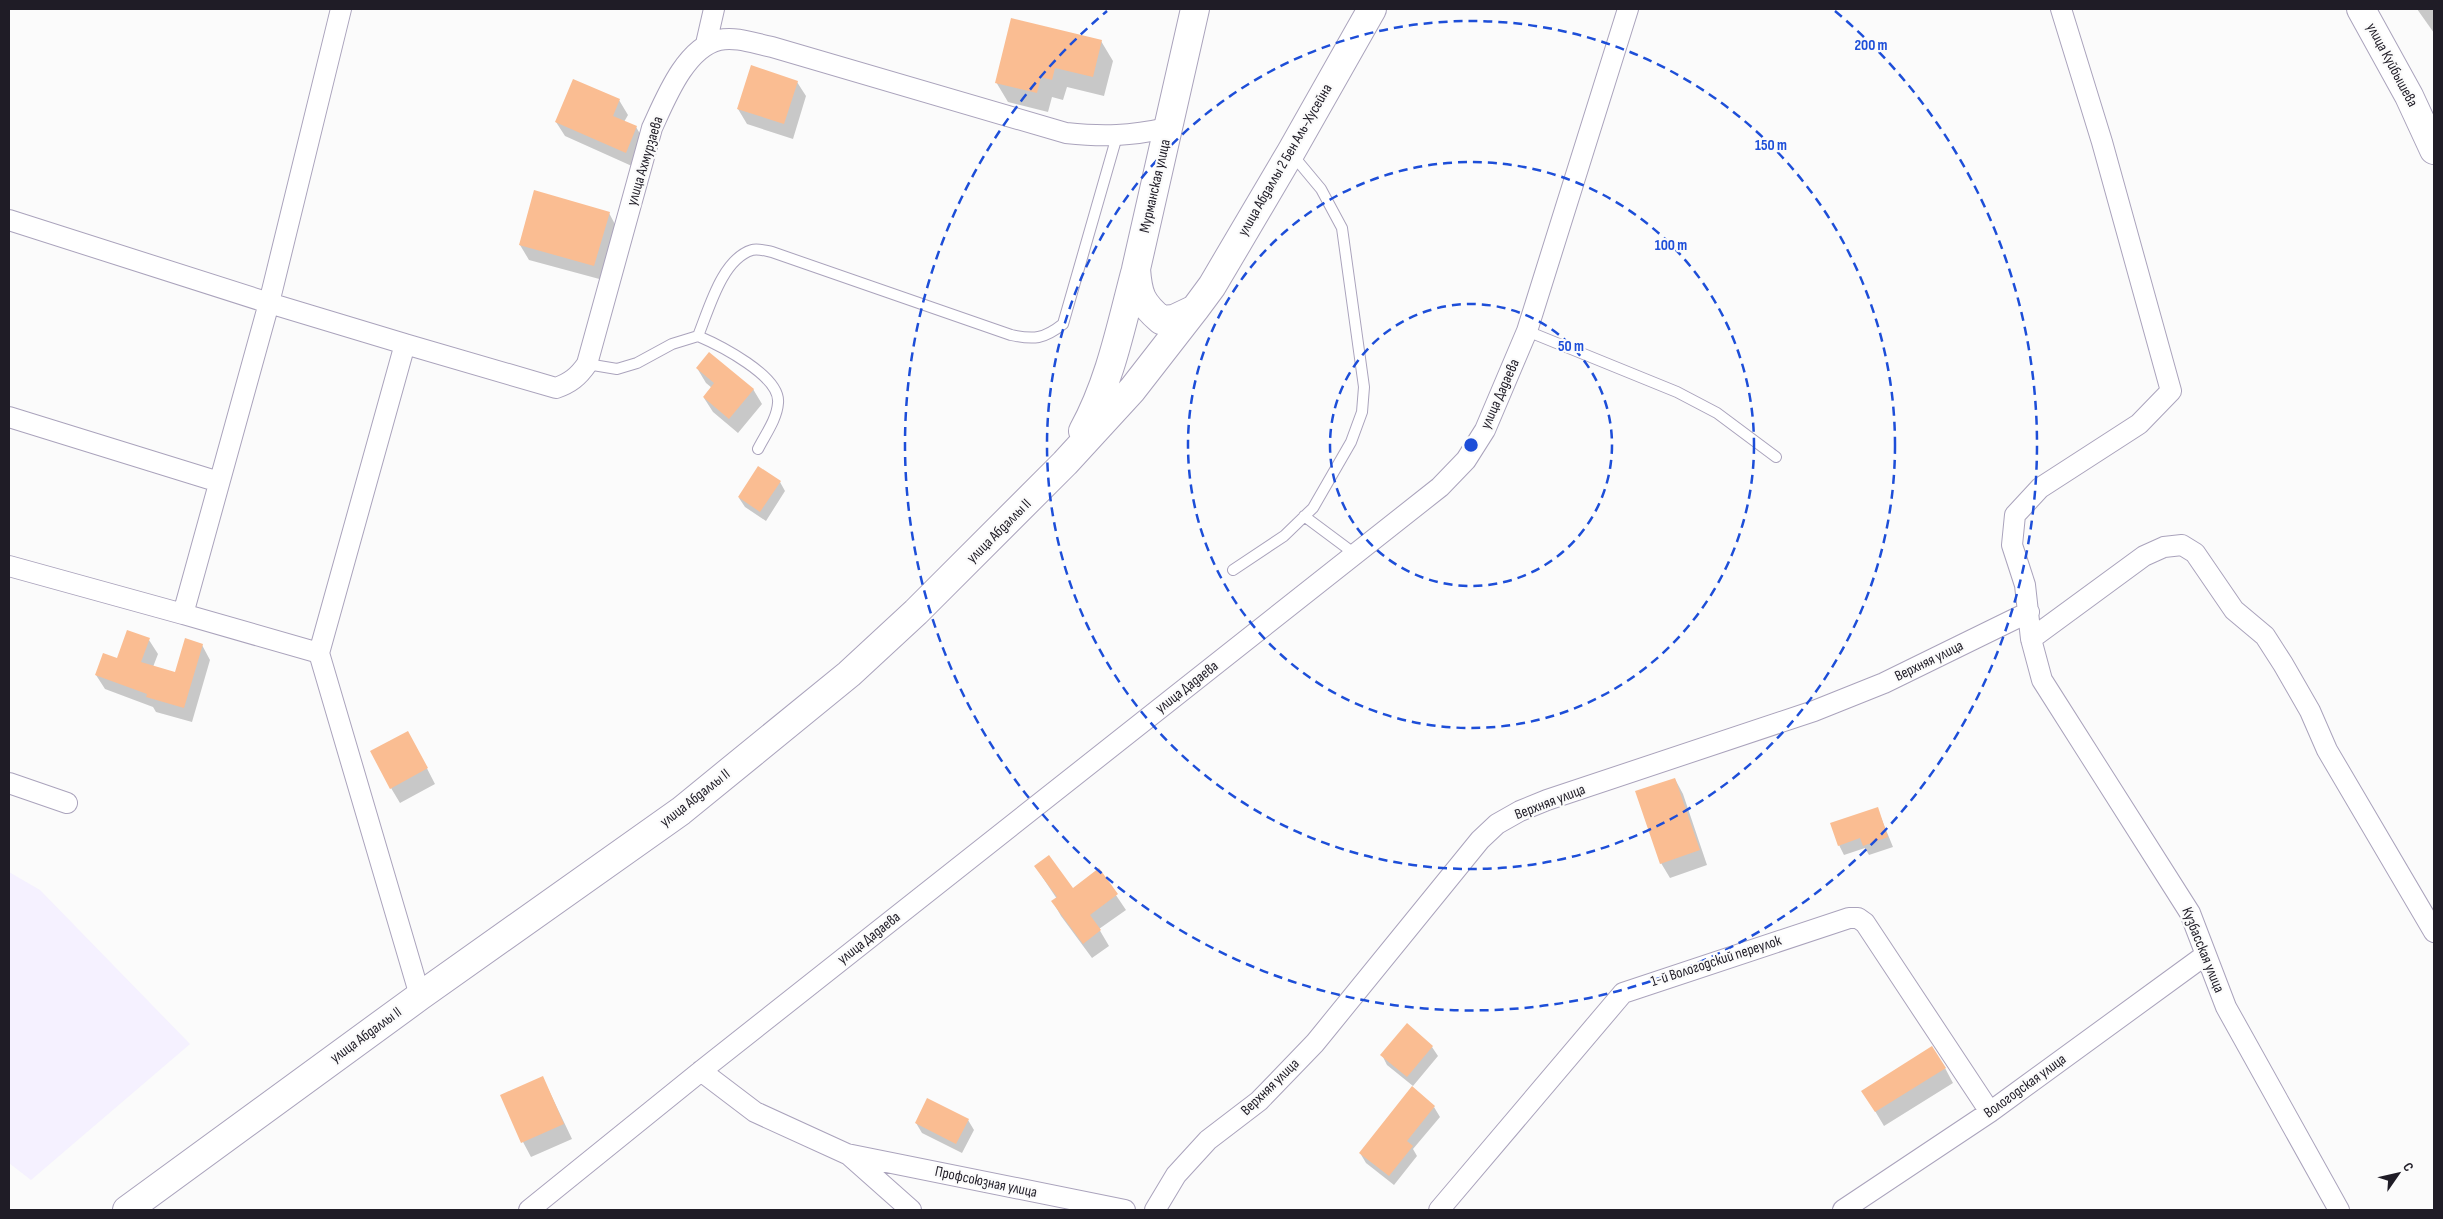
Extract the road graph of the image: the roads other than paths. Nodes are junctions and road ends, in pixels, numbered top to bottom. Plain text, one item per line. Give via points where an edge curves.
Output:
1 (341, 9) edge
2 (714, 9) edge
3 (1195, 9) edge
4 (1372, 9) edge
5 (1628, 9) edge
6 (2062, 9) edge
7 (2361, 9) edge
8 (706, 44) junction
9 (1167, 128) junction
10 (1117, 136) junction
11 (2434, 150) edge
12 (1291, 152) junction
13 (9, 220) edge
14 (1136, 269) junction
15 (269, 303) junction
16 (1195, 309) junction
17 (1527, 331) junction
18 (698, 336) junction
19 (406, 344) junction
20 (587, 364) junction
21 (9, 417) edge
22 (758, 449) dead end
23 (1776, 457) dead end
24 (1065, 463) junction
25 (219, 482) junction
26 (1304, 516) junction
27 (1354, 554) junction
28 (9, 566) edge
29 (1233, 570) dead end
30 (2029, 612) junction
31 (182, 614) junction
32 (2032, 639) junction
33 (319, 653) junction
34 (9, 783) edge
35 (68, 803) dead end
36 (2434, 932) edge
37 (2204, 956) junction
38 (420, 996) junction
39 (701, 1071) junction
40 (1990, 1112) junction
41 (847, 1154) junction
42 (127, 1210) edge
43 (529, 1210) edge
44 (911, 1210) edge
45 (1125, 1210) edge
46 (1155, 1210) edge
47 (1439, 1210) edge
48 (1843, 1210) edge
49 (2339, 1210) edge

1 - 15 street
2 - 8 street
3 - 9 street, Мурманская улица
4 - 12 street, улица Абдаллы 2 Бен Аль-Хусейна
5 - 17 street, улица Дадаева
6 - 30 street, Кузбасская улица via 2171,391 2139,424 2040,488 2015,516 2012,545 2025,585
7 - 11 street, улица Куйбышева via 2409,96
8 - 10 street via 735,39 772,47 1066,133
8 - 20 street, улица Ахмурзаева via 678,77 652,128
9 - 10 street via 1134,136
9 - 14 street, Мурманская улица
10 - 18 lane via 1063,324 1049,336 1028,339 1011,335 772,252 754,249 736,258 724,274
12 - 16 street, улица Абдаллы 2 Бен Аль-Хусейна via 1212,286
12 - 26 lane via 1322,190 1342,228 1364,387 1362,412 1351,442 1313,508
13 - 15 street
14 - 16 street, Мурманская улица via 1137,292 1146,307 1161,320 1174,319
14 - 24 street via 1095,409
15 - 19 street
15 - 25 street
16 - 24 street, улица Абдаллы II via 1132,390
17 - 23 lane via 1678,392 1717,414
17 - 27 street, улица Дадаева via 1485,430 1466,460 1440,487
18 - 20 lane via 617,369
18 - 22 lane via 722,347 770,381 779,401 776,415
19 - 20 street via 556,388 569,384
19 - 33 street
21 - 25 street
24 - 38 street, улица Абдаллы II via 916,612 794,721 681,811
25 - 31 street
26 - 27 lane
26 - 29 lane via 1284,536
27 - 39 street, улица Дадаева
28 - 31 street
30 - 32 street, Кузбасская улица
30 - 46 street, Верхняя улица via 1884,683 1814,711 1546,800 1497,824 1460,860 1315,1043 1259,1101 1208,1140 1176,1175
31 - 33 street
32 - 36 street via 2144,556 2164,547 2182,545 2194,553 2234,610 2265,636 2283,664 2310,711 2327,750
32 - 37 street, Кузбасская улица via 2042,680 2190,913
33 - 38 street
34 - 35 street
37 - 40 street, Вологодская улица
37 - 49 street, Кузбасская улица via 2226,1007
38 - 42 street, улица Абдаллы II
39 - 41 street via 755,1112
39 - 43 street, улица Дадаева
40 - 47 street, 1-й Вологодский переулок via 1865,923 1858,918 1849,918 1623,993
40 - 48 street, Вологодская улица
41 - 44 street
41 - 45 street, Профсоюзная улица

